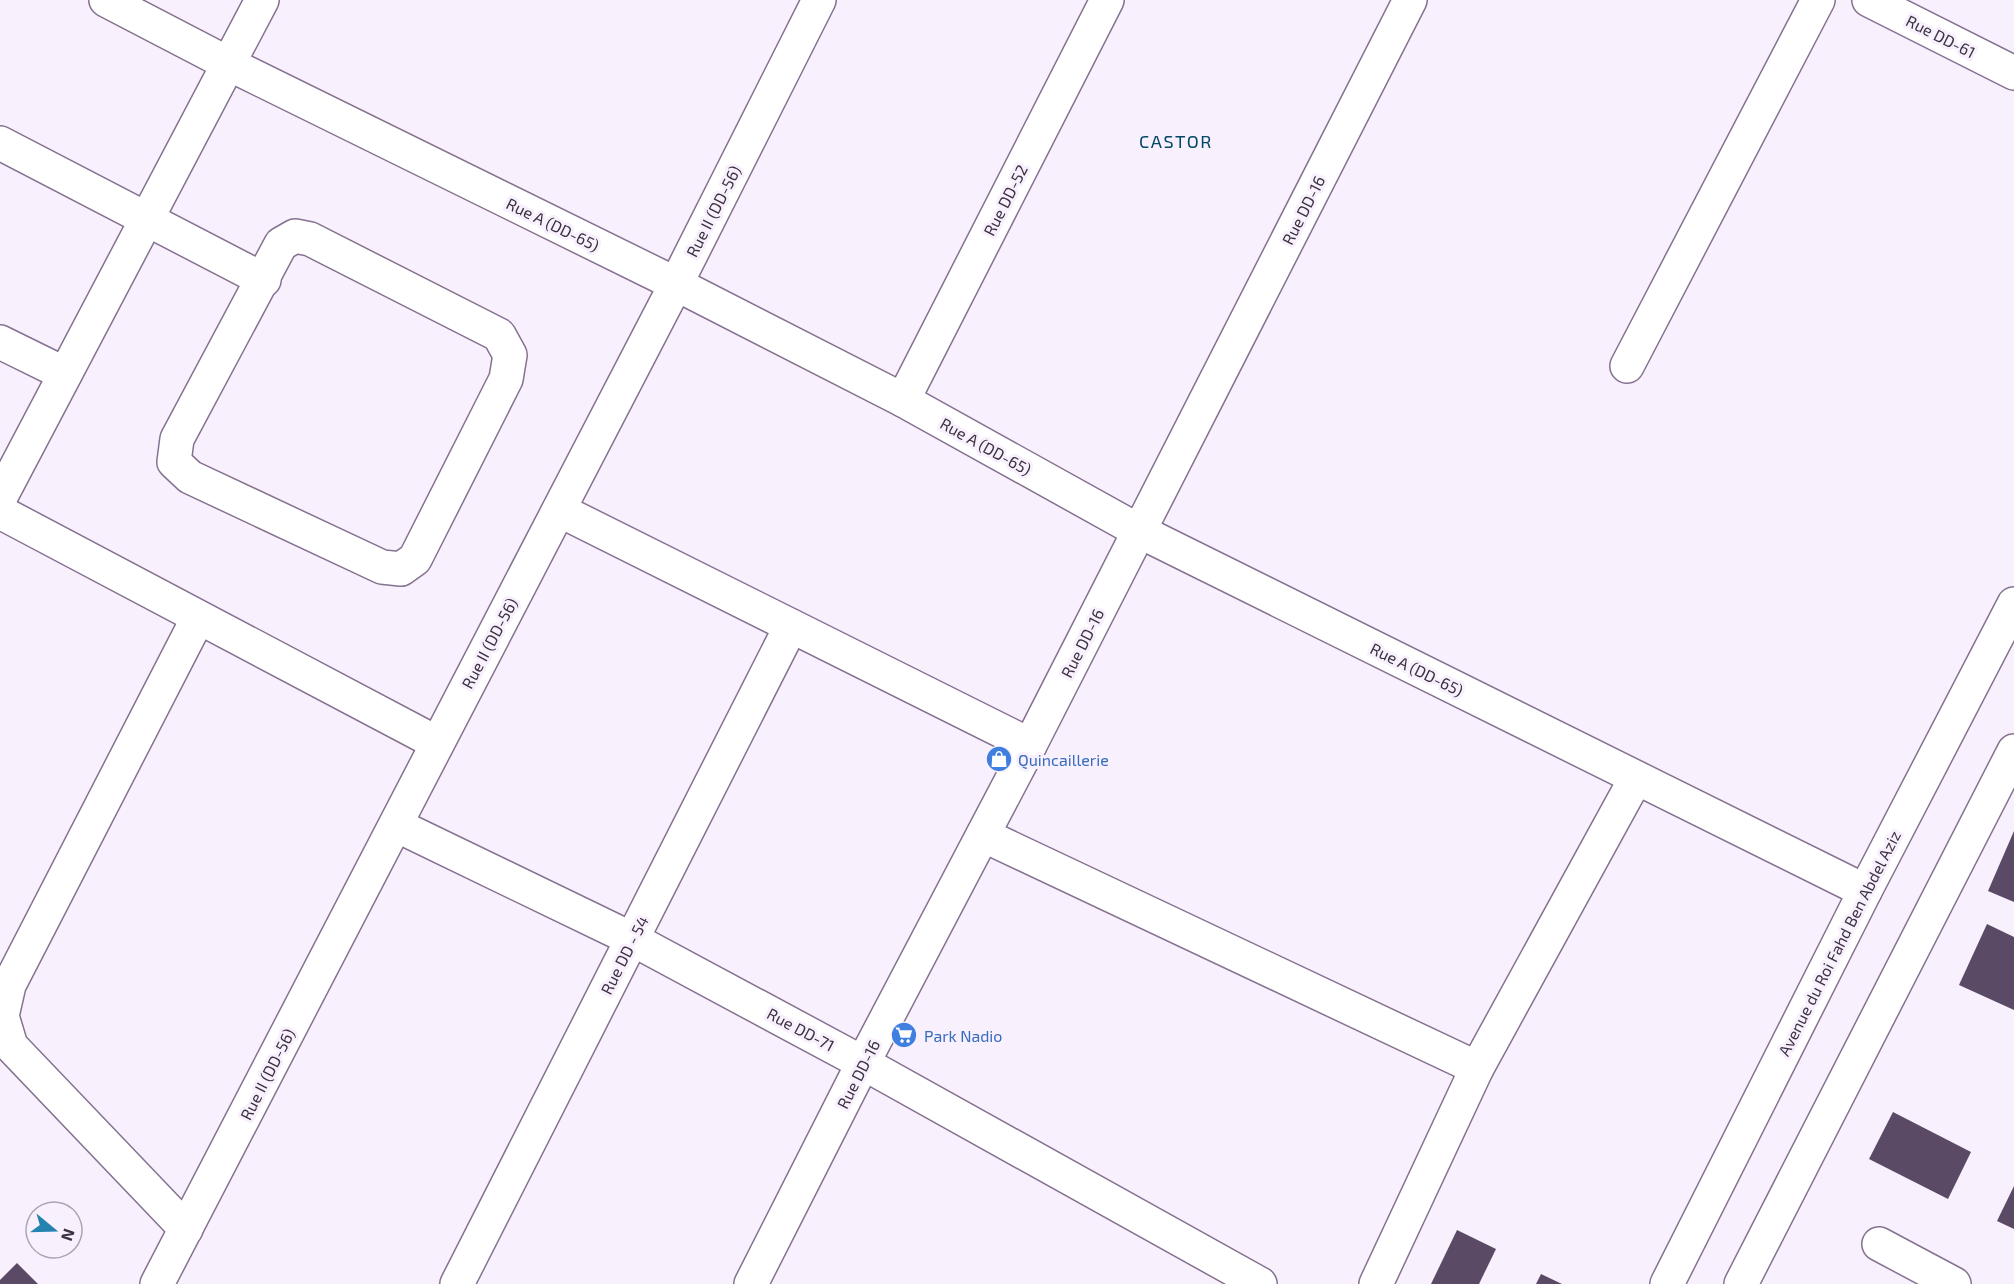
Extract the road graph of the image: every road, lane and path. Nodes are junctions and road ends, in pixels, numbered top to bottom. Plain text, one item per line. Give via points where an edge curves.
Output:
1 (106, 0) edge
2 (262, 0) edge
3 (819, 0) edge
4 (1107, 0) edge
5 (1410, 0) edge
6 (1818, 0) edge
7 (1869, 0) edge
8 (227, 63) junction
9 (2014, 73) edge
10 (0, 143) edge
11 (147, 218) junction
12 (264, 279) junction
13 (676, 284) junction
14 (0, 342) edge
15 (1627, 366) dead end
16 (64, 374) junction
17 (903, 400) junction
18 (0, 498) edge
19 (559, 510) junction
20 (0, 512) edge
21 (1139, 531) junction
22 (2014, 604) edge
23 (198, 618) junction
24 (791, 626) junction
25 (437, 743) junction
26 (1030, 745) junction
27 (2009, 773) edge
28 (1636, 778) junction
29 (396, 825) junction
30 (983, 835) junction
31 (1865, 891) junction
32 (632, 939) junction
33 (863, 1063) junction
34 (1478, 1068) junction
35 (186, 1229) junction
36 (1879, 1244) dead end
37 (157, 1284) edge
38 (457, 1284) edge
39 (751, 1284) edge
40 (1260, 1284) edge
41 (1376, 1284) edge
42 (1667, 1284) edge
43 (1741, 1284) edge
44 (1954, 1284) edge

1 - 8 street, Rue A (DD-65)
2 - 8 street
3 - 13 street, Rue II (DD-56)
4 - 17 street, Rue DD-52
5 - 21 street, Rue DD-16
6 - 15 street
7 - 9 street, Rue DD-61
8 - 11 street
8 - 13 street, Rue A (DD-65)
10 - 11 street
11 - 12 street
11 - 16 street
12 - 12 street via 281,244 295,236 310,239 499,335 510,356 506,379 416,559 401,569 382,567 190,477 174,462 177,439
13 - 17 street, Rue A (DD-65)
13 - 19 street, Rue II (DD-56)
14 - 16 street
16 - 18 street
17 - 21 street, Rue A (DD-65)
19 - 24 street
19 - 25 street, Rue II (DD-56)
20 - 23 street
21 - 26 street, Rue DD-16
21 - 28 street, Rue A (DD-65)
22 - 31 street, Avenue du Roi Fahd Ben Abdel Aziz
23 - 25 street
23 - 35 street via 9,985 2,1016 10,1046
24 - 26 street
24 - 32 street, Rue DD - 54
25 - 29 street, Rue II (DD-56)
26 - 30 street, Rue DD-16
27 - 43 street
28 - 31 street, Rue A (DD-65)
28 - 34 street
29 - 32 street, Rue DD-71
29 - 35 street, Rue II (DD-56)
30 - 33 street, Rue DD-16
30 - 34 street
31 - 42 street, Avenue du Roi Fahd Ben Abdel Aziz
32 - 33 street, Rue DD-71
32 - 38 street, Rue DD - 54
33 - 39 street, Rue DD-16
33 - 40 street, Rue DD-71
34 - 41 street
35 - 37 street, Rue II (DD-56)
36 - 44 street

